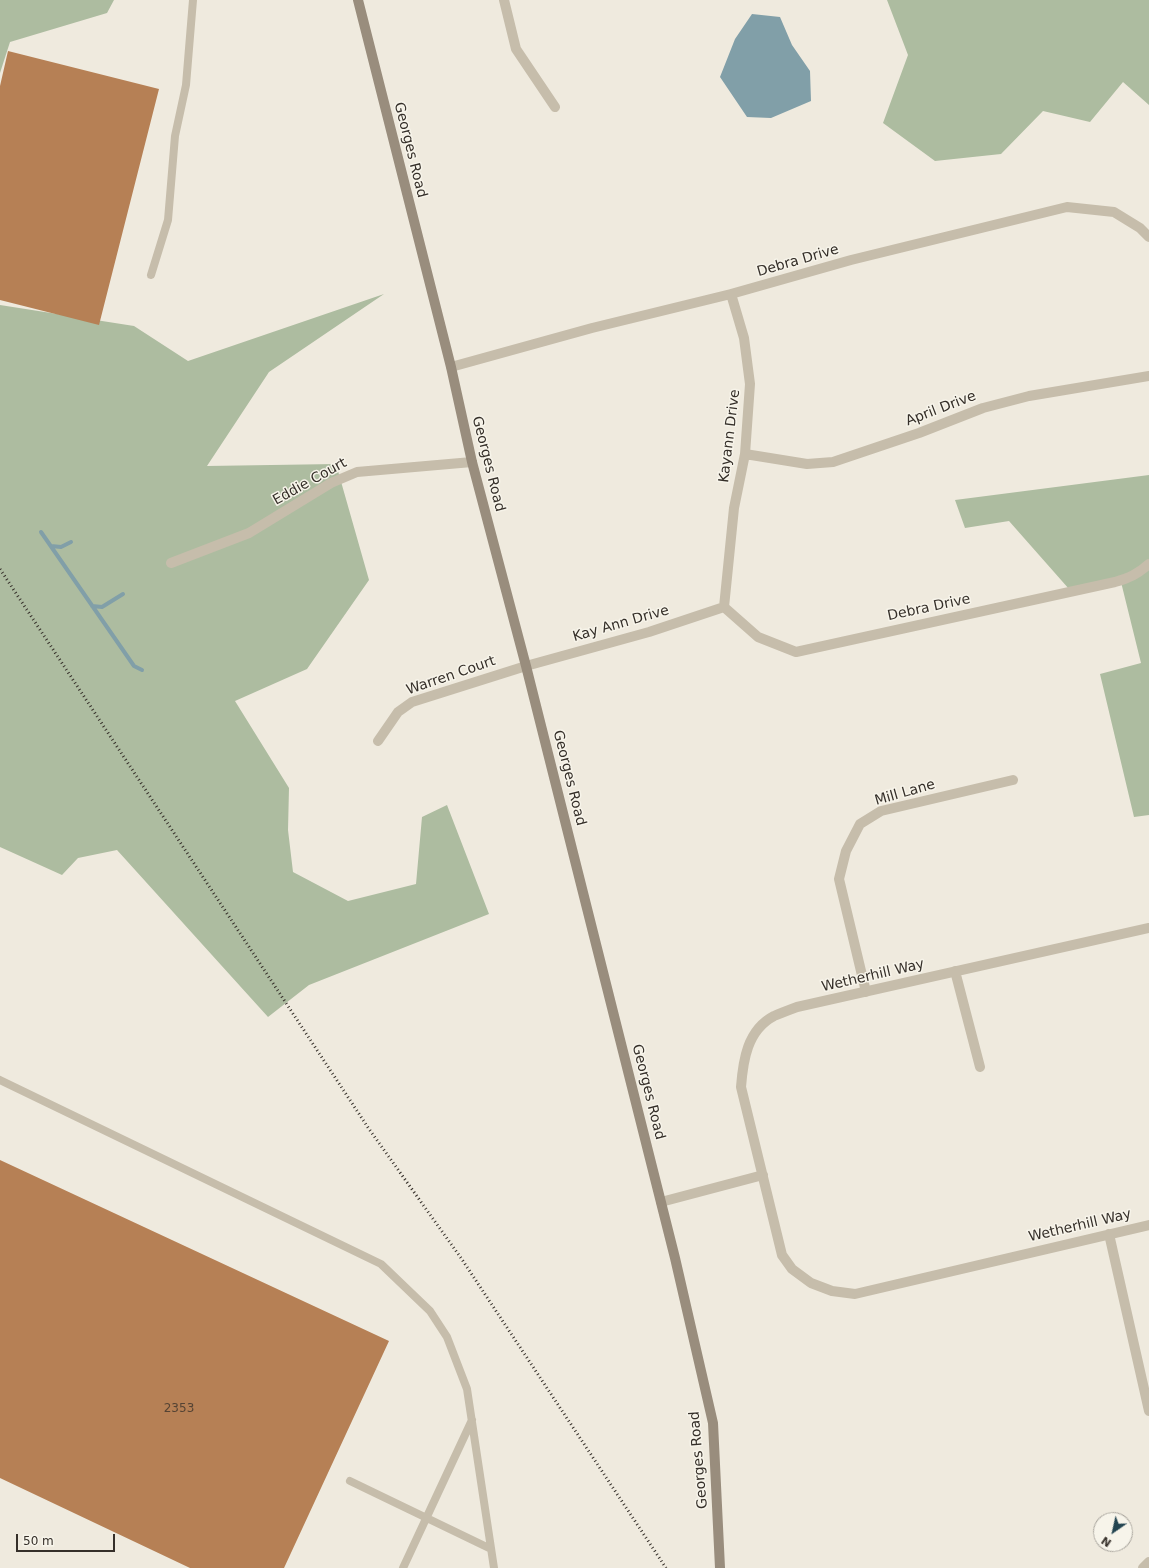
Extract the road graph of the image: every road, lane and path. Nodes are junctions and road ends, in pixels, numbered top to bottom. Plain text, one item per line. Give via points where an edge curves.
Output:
1 (193, 0) edge
2 (358, 0) edge
3 (504, 0) edge
4 (555, 107) dead end
5 (1149, 237) edge
6 (151, 275) dead end
7 (731, 294) junction
8 (451, 367) junction
9 (1149, 376) edge
10 (745, 454) junction
11 (472, 462) junction
12 (171, 564) dead end
13 (1149, 564) edge
14 (724, 607) junction
15 (526, 666) junction
16 (378, 741) dead end
17 (1013, 780) dead end
18 (1149, 928) edge
19 (955, 971) junction
20 (866, 992) junction
21 (980, 1067) dead end
22 (0, 1080) edge
23 (762, 1175) junction
24 (661, 1202) junction
25 (1149, 1225) edge
26 (1108, 1234) junction
27 (1149, 1411) edge
28 (472, 1420) junction
29 (350, 1481) dead end
30 (426, 1518) junction
31 (491, 1549) junction
32 (1149, 1562) edge
33 (403, 1568) edge
34 (494, 1568) edge
35 (720, 1568) edge
36 (1143, 1568) edge

1 - 6 lane via 186,85 175,136 168,220
2 - 8 street, Georges Road
3 - 4 street via 516,49
5 - 7 street, Debra Drive via 1140,228 1114,212 1067,208 851,260
7 - 8 street, Debra Drive via 592,328
7 - 10 street, Kayann Drive via 744,338 750,384
8 - 11 street, Georges Road
9 - 10 street, April Drive via 1029,396 983,408 833,462 807,464
10 - 14 street, Kayann Drive via 734,508
11 - 12 street, Eddie Court via 357,472 331,483 249,533
11 - 15 street, Georges Road
13 - 14 street, Debra Drive via 1129,578 1110,583 796,652 758,637
14 - 15 street, Kay Ann Drive via 649,632
15 - 16 street, Warren Court via 412,702 398,712
15 - 24 street, Georges Road
17 - 20 street, Mill Lane via 881,811 860,824 846,851 838,879
18 - 19 street, Wetherhill Way
19 - 20 street, Wetherhill Way
19 - 21 street
20 - 23 street, Wetherhill Way via 797,1007 772,1017 758,1028 749,1042 743,1062 741,1087
22 - 28 lane via 381,1264 430,1311 448,1337 468,1389
23 - 24 street
23 - 26 street, Wetherhill Way via 782,1255 792,1269 811,1283 832,1291 855,1294
24 - 35 street, Georges Road via 713,1423
25 - 26 street, Wetherhill Way
26 - 27 street
28 - 30 lane
28 - 31 lane
29 - 30 lane
30 - 31 lane
30 - 33 lane
31 - 34 lane
32 - 36 street

